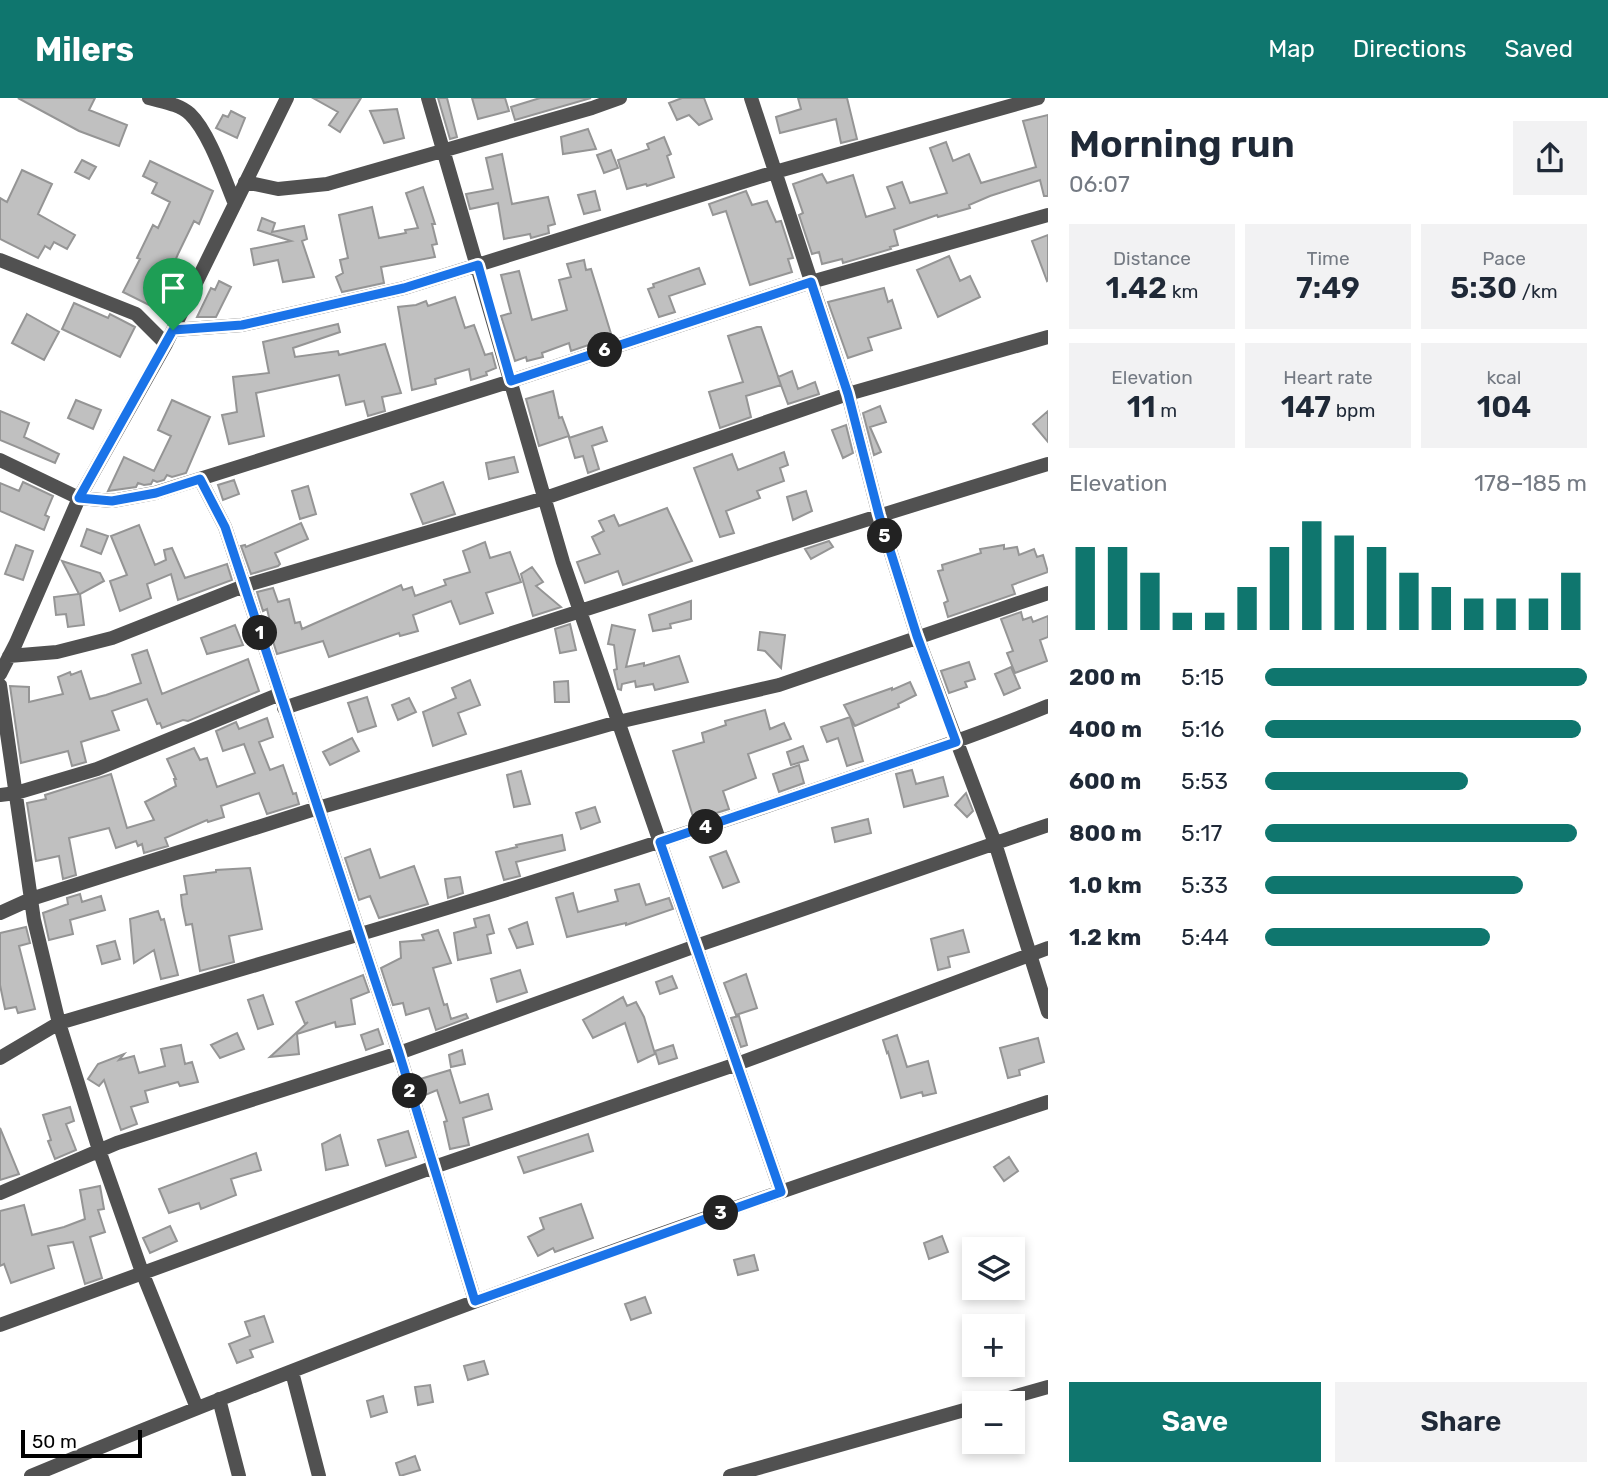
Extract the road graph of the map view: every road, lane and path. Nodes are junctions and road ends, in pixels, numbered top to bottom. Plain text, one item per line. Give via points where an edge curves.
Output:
1 (149, 98) edge
2 (287, 98) edge
3 (428, 98) edge
4 (620, 98) edge
5 (751, 98) edge
6 (1038, 98) edge
7 (444, 150) junction
8 (775, 172) junction
9 (246, 182) junction
10 (234, 204) junction
11 (1048, 215) edge
12 (0, 260) edge
13 (478, 265) junction
14 (811, 282) junction
15 (173, 330) junction
16 (1048, 337) edge
17 (166, 344) junction
18 (511, 381) junction
19 (848, 394) junction
20 (0, 460) edge
21 (1048, 464) edge
22 (200, 479) junction
23 (79, 498) junction
24 (545, 498) junction
25 (879, 515) junction
26 (244, 586) junction
27 (1048, 593) edge
28 (580, 610) junction
29 (917, 636) junction
30 (9, 656) junction
31 (0, 674) edge
32 (0, 685) edge
33 (282, 701) junction
34 (1048, 706) edge
35 (618, 722) junction
36 (956, 742) junction
37 (16, 793) junction
38 (0, 795) edge
39 (318, 808) junction
40 (1048, 825) edge
41 (660, 842) junction
42 (995, 843) junction
43 (31, 899) junction
44 (0, 913) edge
45 (359, 935) junction
46 (696, 946) junction
47 (1048, 948) edge
48 (1030, 954) junction
49 (1048, 1012) edge
50 (59, 1023) junction
51 (399, 1053) junction
52 (0, 1058) edge
53 (737, 1064) junction
54 (1048, 1101) edge
55 (99, 1150) junction
56 (433, 1167) junction
57 (0, 1192) edge
58 (781, 1192) junction
59 (142, 1272) junction
60 (475, 1301) junction
61 (0, 1325) edge
62 (292, 1372) junction
63 (1048, 1387) edge
64 (1025, 1394) edge
65 (219, 1399) junction
66 (197, 1408) junction
67 (962, 1411) edge
68 (31, 1476) edge
69 (239, 1476) edge
70 (319, 1476) edge
71 (730, 1476) edge

1 - 10 street via 176,105 191,115 213,150
2 - 9 street
3 - 7 street
4 - 7 street
5 - 8 street
6 - 8 street
7 - 9 street via 327,184 278,189
7 - 13 street
8 - 13 street
8 - 14 street
9 - 10 street
10 - 15 street
11 - 14 street
12 - 17 street via 136,314
13 - 15 street via 404,288 242,325
13 - 18 street
14 - 18 street
14 - 19 street
15 - 17 street
16 - 19 street
17 - 23 street
18 - 22 street
18 - 24 street
19 - 24 street
19 - 25 street
20 - 23 street
21 - 25 street
22 - 23 street via 112,501
22 - 26 street via 225,527
23 - 30 street
24 - 26 street
24 - 28 street
25 - 28 street
25 - 29 street
26 - 30 street via 111,638 57,652
26 - 33 street
27 - 29 street
28 - 33 street
28 - 35 street
29 - 35 street via 779,685
29 - 36 street
30 - 31 street
32 - 37 street
33 - 37 street via 97,769
33 - 39 street
34 - 36 street
35 - 39 street
35 - 41 street
36 - 41 street
36 - 42 street
37 - 38 street
37 - 43 street
39 - 43 street
39 - 45 street
40 - 42 street
41 - 45 street
41 - 46 street
42 - 46 street
42 - 48 street
43 - 44 street
43 - 50 street
45 - 50 street
45 - 51 street
46 - 51 street
46 - 53 street
47 - 48 street
48 - 49 street
48 - 53 street
50 - 52 street
50 - 55 street
51 - 55 street
51 - 56 street
53 - 56 street
53 - 58 street
54 - 58 street
55 - 57 street
55 - 59 street
56 - 59 street
56 - 60 street
58 - 60 street
59 - 61 street
59 - 66 street
60 - 62 street
62 - 65 street
62 - 70 street
63 - 64 street
65 - 66 street
65 - 69 street
66 - 68 street
67 - 71 street

